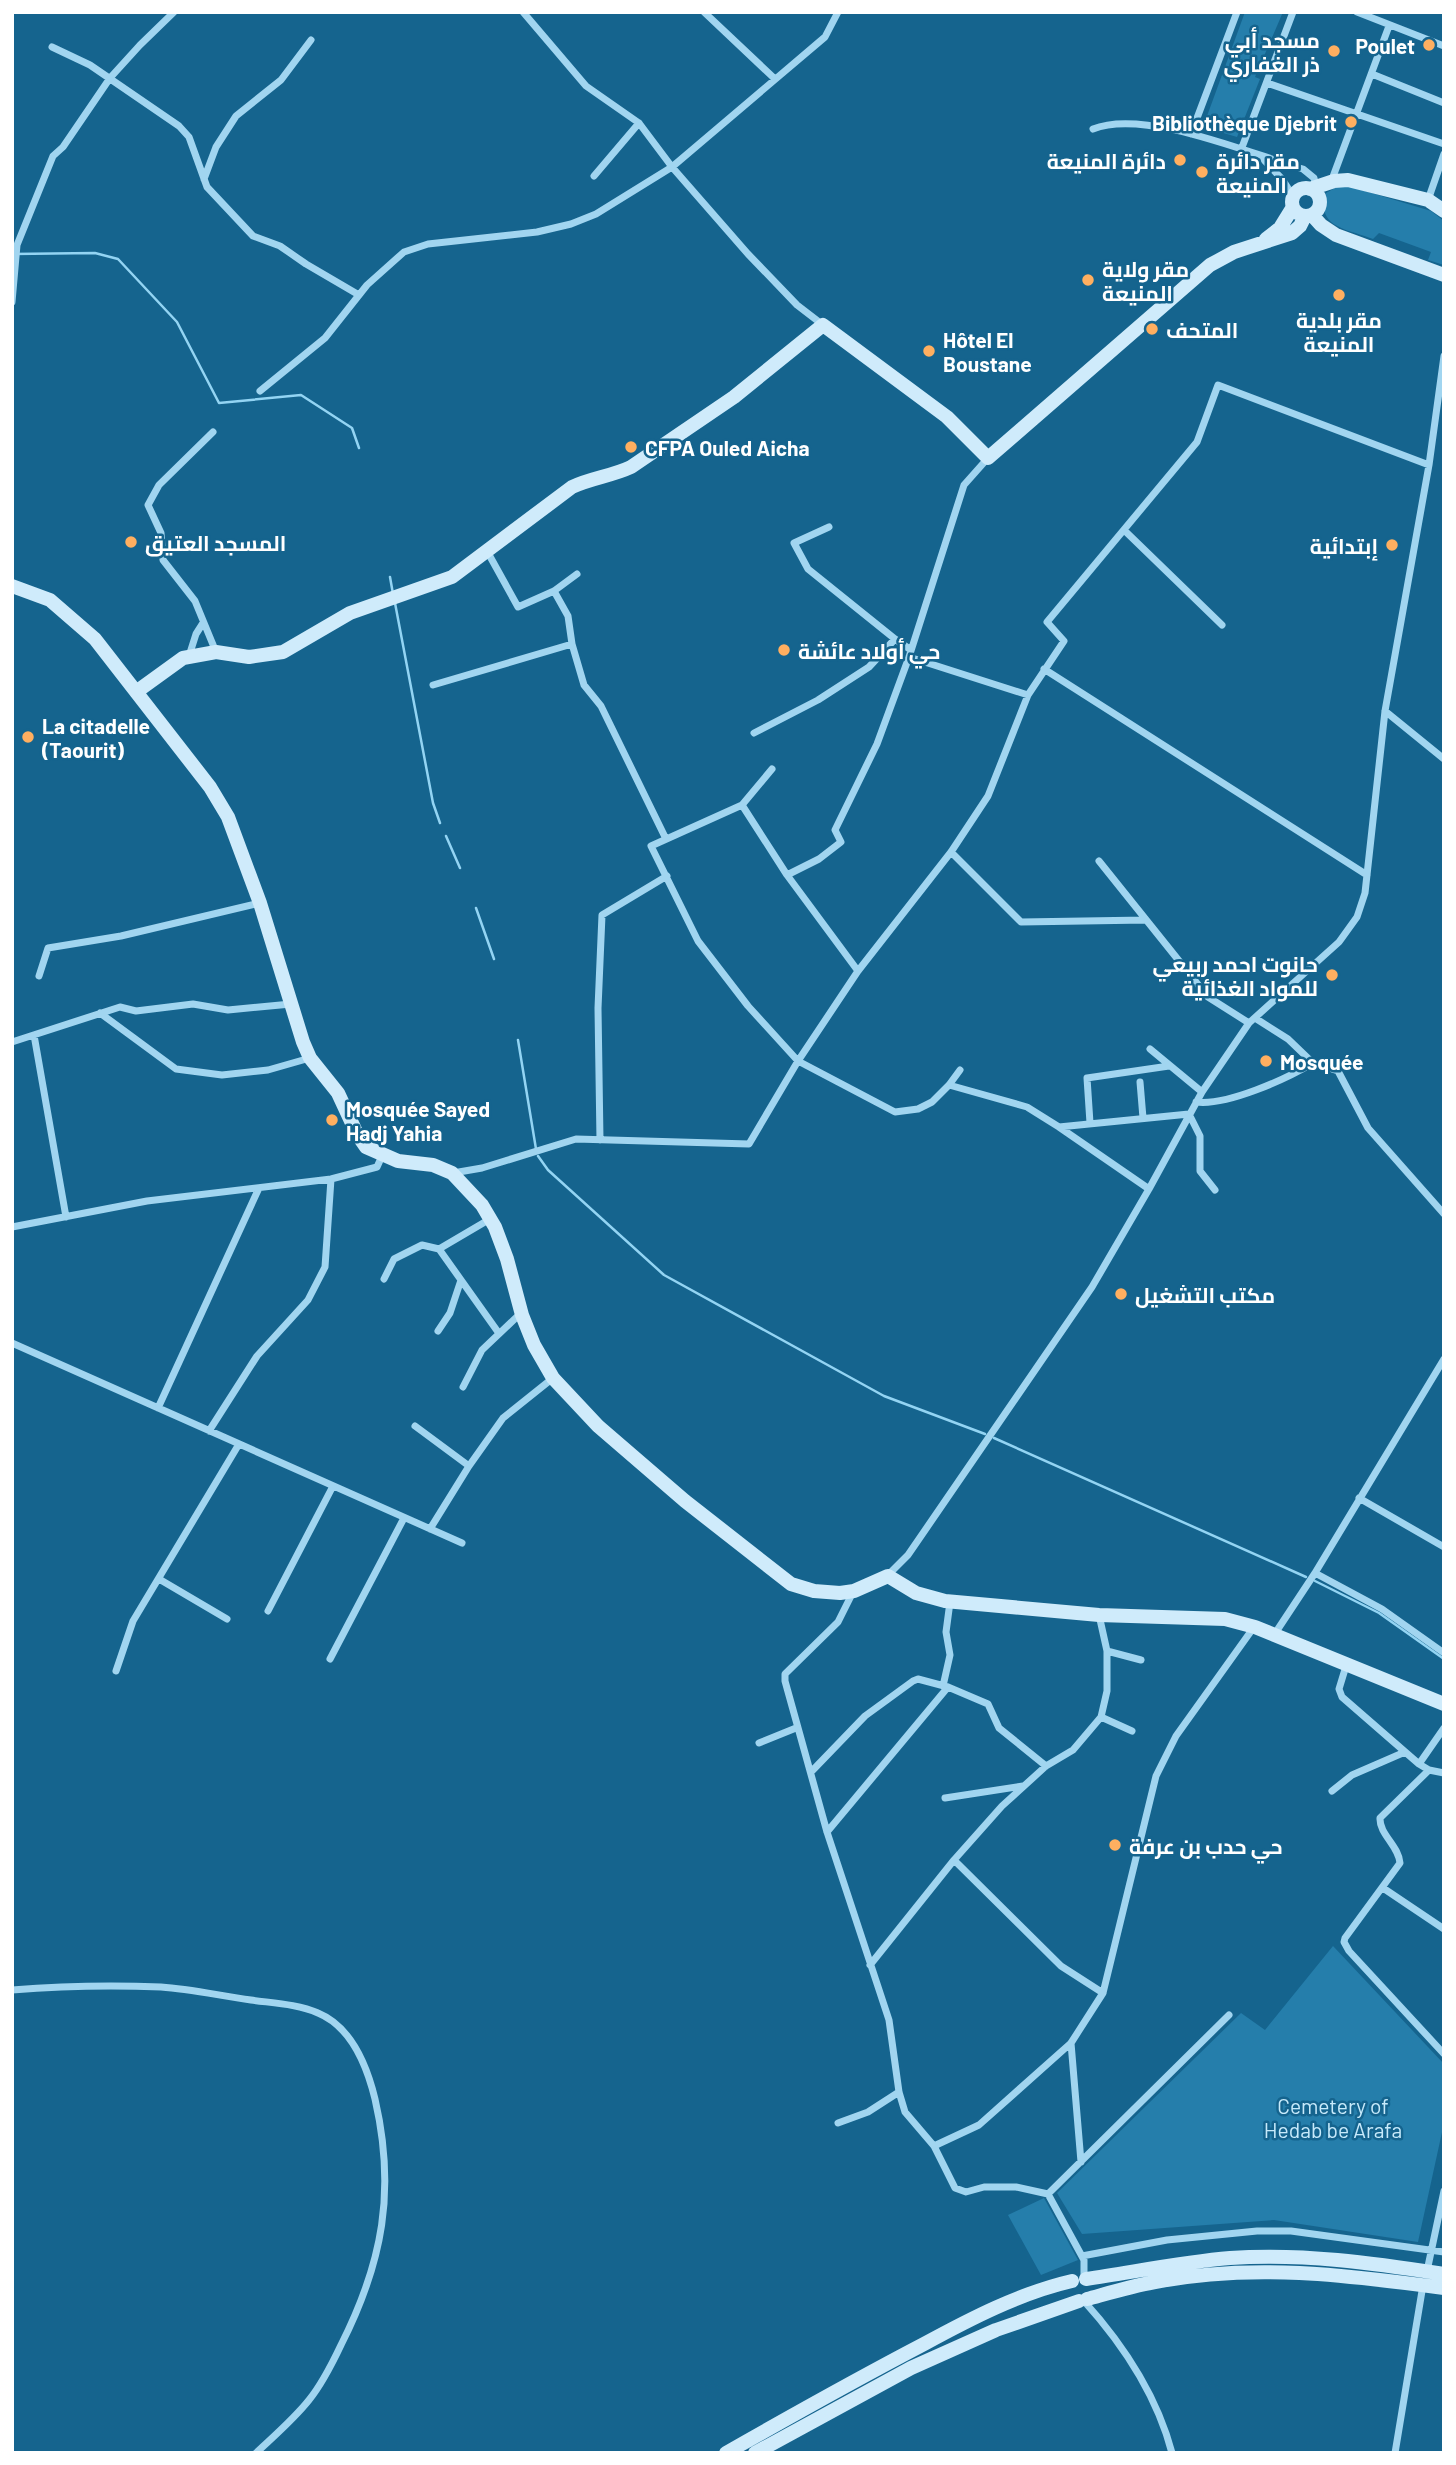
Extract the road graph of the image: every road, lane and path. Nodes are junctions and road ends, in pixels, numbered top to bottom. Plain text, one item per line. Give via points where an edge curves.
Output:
1 (174, 12) edge
2 (523, 12) edge
3 (704, 12) edge
4 (838, 12) edge
5 (1237, 12) edge
6 (1293, 12) edge
7 (1357, 12) edge
8 (1390, 26) junction
9 (311, 40) dead end
10 (1444, 46) edge
11 (52, 47) dead end
12 (1372, 74) junction
13 (110, 78) junction
14 (775, 79) junction
15 (1267, 83) junction
16 (1444, 103) edge
17 (1356, 115) junction
18 (639, 123) junction
19 (1093, 129) dead end
20 (1191, 134) junction
21 (1444, 144) edge
22 (1241, 150) junction
23 (1444, 154) edge
24 (1261, 157) junction
25 (672, 167) junction
26 (594, 176) dead end
27 (204, 179) junction
28 (1319, 188) junction
29 (1428, 200) junction
30 (1293, 202) junction
31 (1444, 211) edge
32 (1309, 216) junction
33 (1259, 244) junction
34 (1444, 275) edge
35 (359, 295) junction
36 (12, 302) edge
37 (823, 325) junction
38 (1444, 356) edge
39 (260, 391) dead end
40 (213, 432) dead end
41 (988, 458) junction
42 (1429, 465) junction
43 (829, 527) dead end
44 (1124, 530) junction
45 (486, 550) junction
46 (577, 573) dead end
47 (12, 586) edge
48 (554, 591) junction
49 (203, 623) junction
50 (1222, 625) dead end
51 (895, 639) junction
52 (572, 644) junction
53 (216, 652) junction
54 (910, 653) junction
55 (189, 656) junction
56 (1044, 669) junction
57 (433, 685) dead end
58 (136, 692) junction
59 (1028, 695) junction
60 (1385, 711) junction
61 (754, 733) dead end
62 (1444, 758) edge
63 (772, 769) dead end
64 (742, 805) junction
65 (666, 839) junction
66 (951, 852) junction
67 (1099, 861) dead end
68 (787, 875) junction
69 (1367, 875) junction
70 (667, 876) junction
71 (260, 903) junction
72 (1146, 920) junction
73 (858, 971) junction
74 (39, 976) dead end
75 (292, 1003) junction
76 (100, 1013) junction
77 (1252, 1021) junction
78 (34, 1035) junction
79 (12, 1042) edge
80 (1150, 1049) dead end
81 (310, 1058) junction
82 (797, 1061) junction
83 (1313, 1063) junction
84 (1169, 1066) junction
85 (960, 1070) dead end
86 (1140, 1083) dead end
87 (949, 1085) junction
88 (1202, 1093) junction
89 (1196, 1102) junction
90 (1189, 1114) junction
91 (1143, 1118) junction
92 (1090, 1123) junction
93 (1059, 1127) junction
94 (600, 1140) junction
95 (382, 1156) junction
96 (452, 1173) junction
97 (331, 1179) junction
98 (259, 1188) junction
99 (1149, 1189) junction
100 (1215, 1190) dead end
101 (1444, 1214) edge
102 (66, 1217) junction
103 (490, 1219) junction
104 (12, 1227) edge
105 (439, 1249) junction
106 (384, 1279) dead end
107 (461, 1280) junction
108 (522, 1312) junction
109 (438, 1331) dead end
110 (498, 1332) junction
111 (12, 1343) edge
112 (1444, 1359) edge
113 (553, 1378) junction
114 (463, 1387) dead end
115 (158, 1408) junction
116 (415, 1426) dead end
117 (209, 1431) junction
118 (239, 1444) junction
119 (469, 1466) junction
120 (333, 1486) junction
121 (1359, 1498) junction
122 (404, 1518) junction
123 (430, 1529) junction
124 (462, 1543) dead end
125 (1444, 1547) edge
126 (1315, 1573) junction
127 (888, 1576) junction
128 (159, 1579) junction
129 (854, 1591) junction
130 (950, 1602) junction
131 (268, 1611) dead end
132 (1099, 1615) junction
133 (227, 1619) dead end
134 (1255, 1627) junction
135 (1274, 1635) junction
136 (1107, 1651) junction
137 (1444, 1653) edge
138 (330, 1659) dead end
139 (1141, 1660) dead end
140 (1346, 1666) junction
141 (116, 1671) dead end
142 (946, 1687) junction
143 (1444, 1704) edge
144 (1101, 1717) junction
145 (796, 1728) junction
146 (1444, 1728) edge
147 (1132, 1731) dead end
148 (759, 1743) dead end
149 (1405, 1752) junction
150 (1419, 1764) junction
151 (1046, 1766) junction
152 (1429, 1770) junction
153 (811, 1772) junction
154 (1444, 1773) edge
155 (1023, 1786) junction
156 (1332, 1791) dead end
157 (945, 1798) dead end
158 (827, 1832) junction
159 (954, 1860) junction
160 (1383, 1888) junction
161 (1444, 1916) edge
162 (1440, 1926) edge
163 (870, 1965) junction
164 (12, 1990) edge
165 (1103, 1993) junction
166 (1229, 2015) dead end
167 (1071, 2043) junction
168 (1444, 2054) edge
169 (899, 2092) junction
170 (838, 2123) dead end
171 (934, 2146) junction
172 (1081, 2162) junction
173 (1444, 2192) edge
174 (1048, 2194) junction
175 (1431, 2250) junction
176 (1444, 2252) edge
177 (1082, 2256) junction
178 (1444, 2274) edge
179 (1425, 2278) junction
180 (1081, 2279) junction
181 (1444, 2288) edge
182 (1083, 2300) junction
183 (256, 2453) edge
184 (726, 2453) edge
185 (755, 2453) edge
186 (1171, 2453) edge
187 (1395, 2453) edge

1 - 13 street
2 - 18 street via 586,86
3 - 14 street
4 - 14 street via 825,37
5 - 20 street
6 - 15 street
7 - 8 street
8 - 10 street
8 - 12 street
9 - 27 street via 281,80 236,116 216,147
11 - 13 street
12 - 16 street
12 - 17 street
13 - 27 street via 179,126 189,137
13 - 36 street via 53,156 17,245
14 - 25 street
15 - 17 street
15 - 22 street
17 - 21 street
17 - 28 street
18 - 25 street
18 - 26 street
19 - 20 street via 1114,123
20 - 22 street
22 - 24 street
23 - 29 street
24 - 28 street via 1303,169
24 - 30 street via 1276,172
25 - 35 street via 572,224 428,244 404,252
25 - 37 street via 797,305
27 - 35 street via 253,236 280,246
28 - 29 street via 1352,180
28 - 30 street via 1300,189
28 - 32 street via 1320,203
29 - 31 street
30 - 32 street via 1298,215
30 - 33 street via 1280,228
32 - 33 street via 1292,233
32 - 34 street via 1336,235
33 - 41 street via 1210,265
35 - 39 street via 325,338
37 - 41 street via 947,417
37 - 45 street via 734,397 631,467 572,487
38 - 42 street
40 - 49 street via 159,485 148,505 161,533 163,560 201,610
41 - 54 street via 964,485
42 - 44 street via 1218,385 1197,442
42 - 60 street
43 - 51 street via 793,543 808,569
44 - 50 street
44 - 56 street via 1047,622 1064,641
45 - 48 street via 518,607
45 - 53 street via 452,577 350,613 283,652 249,656
46 - 48 street
47 - 58 street via 64,610 96,639
48 - 52 street via 568,616
49 - 53 street
49 - 55 street
51 - 54 street
51 - 61 street via 869,667
52 - 57 street
52 - 65 street via 584,684 601,706
53 - 55 street
54 - 59 street
54 - 68 street via 877,744 835,831 842,842
55 - 58 street
56 - 59 street
56 - 69 street
58 - 71 street via 228,817
59 - 66 street via 988,796
60 - 62 street
60 - 69 street
63 - 64 street
64 - 65 street
64 - 68 street
65 - 70 street via 652,846
66 - 72 street via 1021,922
66 - 73 street
67 - 72 street
68 - 73 street
69 - 77 street via 1365,893 1349,930
70 - 82 street via 698,941
70 - 94 street via 602,915
71 - 74 street via 48,948
71 - 75 street
72 - 77 street via 1208,997
73 - 82 street
75 - 76 street via 228,1010 193,1004 136,1011 120,1007
75 - 81 street
76 - 78 street
76 - 81 street via 176,1069 222,1075 268,1070
77 - 83 street via 1288,1039
77 - 88 street
78 - 79 street
78 - 102 street
80 - 84 street
81 - 95 street via 338,1093 366,1147
82 - 87 street via 895,1112 918,1110
82 - 94 street via 749,1144
83 - 89 street via 1289,1077 1211,1104
83 - 101 street via 1338,1071 1368,1128
84 - 88 street
84 - 92 street via 1087,1078
85 - 87 street
86 - 91 street
87 - 93 street via 1027,1107
88 - 89 street
89 - 90 street
90 - 91 street
90 - 99 street
90 - 100 street via 1199,1136 1200,1171
91 - 92 street
92 - 93 street
93 - 99 street
94 - 96 street via 576,1139
95 - 96 street
95 - 97 street via 377,1167
96 - 103 street
97 - 98 street
97 - 117 street via 325,1267 308,1300 257,1356
98 - 102 street via 147,1201
98 - 115 street
99 - 127 street via 1092,1287 908,1555
102 - 104 street
103 - 105 street
103 - 108 street
105 - 106 street via 422,1245 394,1259
105 - 107 street
107 - 109 street via 450,1313
107 - 110 street
108 - 110 street
108 - 113 street
110 - 114 street via 482,1350
111 - 115 street
112 - 121 street
113 - 119 street via 503,1418
113 - 129 street via 685,1501 792,1584 814,1591
115 - 117 street
116 - 119 street
117 - 118 street
118 - 120 street
118 - 128 street
119 - 123 street
120 - 122 street
120 - 131 street
121 - 125 street
121 - 126 street
122 - 123 street
122 - 138 street
123 - 124 street
126 - 135 street
126 - 137 street via 1382,1609
127 - 129 street
127 - 130 street via 916,1593
128 - 133 street
128 - 141 street via 133,1621
129 - 145 street via 838,1622 785,1674
130 - 132 street
130 - 142 street
132 - 134 street via 1225,1619
132 - 136 street
134 - 135 street
134 - 165 street via 1176,1736 1156,1776
135 - 140 street
136 - 139 street
136 - 144 street via 1107,1691
140 - 143 street
140 - 149 street via 1339,1693
142 - 151 street via 988,1704 999,1728
142 - 153 street via 918,1679 909,1684 865,1716
142 - 158 street
144 - 147 street
144 - 151 street via 1073,1750
145 - 148 street
145 - 153 street
146 - 150 street
149 - 150 street
149 - 156 street via 1352,1775
150 - 152 street
151 - 155 street
152 - 154 street
152 - 160 street via 1380,1818 1400,1858
153 - 158 street
155 - 157 street
155 - 159 street
158 - 163 street
159 - 163 street
159 - 165 street via 1061,1965
160 - 162 street
160 - 168 street via 1344,1942
161 - 162 street
163 - 169 street via 889,2020
164 - 183 street via 163,1987 285,2005 318,2013 336,2024 356,2047 380,2123 386,2173 371,2279 328,2371 309,2400
165 - 167 street
166 - 172 street
167 - 171 street via 979,2125
167 - 172 street
169 - 170 street via 868,2112
169 - 171 street via 905,2112
171 - 174 street via 951,2183 961,2191 1016,2187
172 - 174 street
173 - 175 street
174 - 177 street
175 - 176 street
175 - 177 street via 1291,2231 1257,2231 1167,2240
175 - 179 street
177 - 180 street
178 - 179 street
179 - 180 street via 1361,2262 1277,2257 1228,2258
179 - 181 street
179 - 182 street via 1226,2273 1155,2281
179 - 187 street
180 - 182 street via 1068,2292
180 - 184 street via 1050,2286 967,2321
182 - 185 street via 996,2330 911,2368
182 - 186 street via 1107,2326 1137,2372 1155,2404

